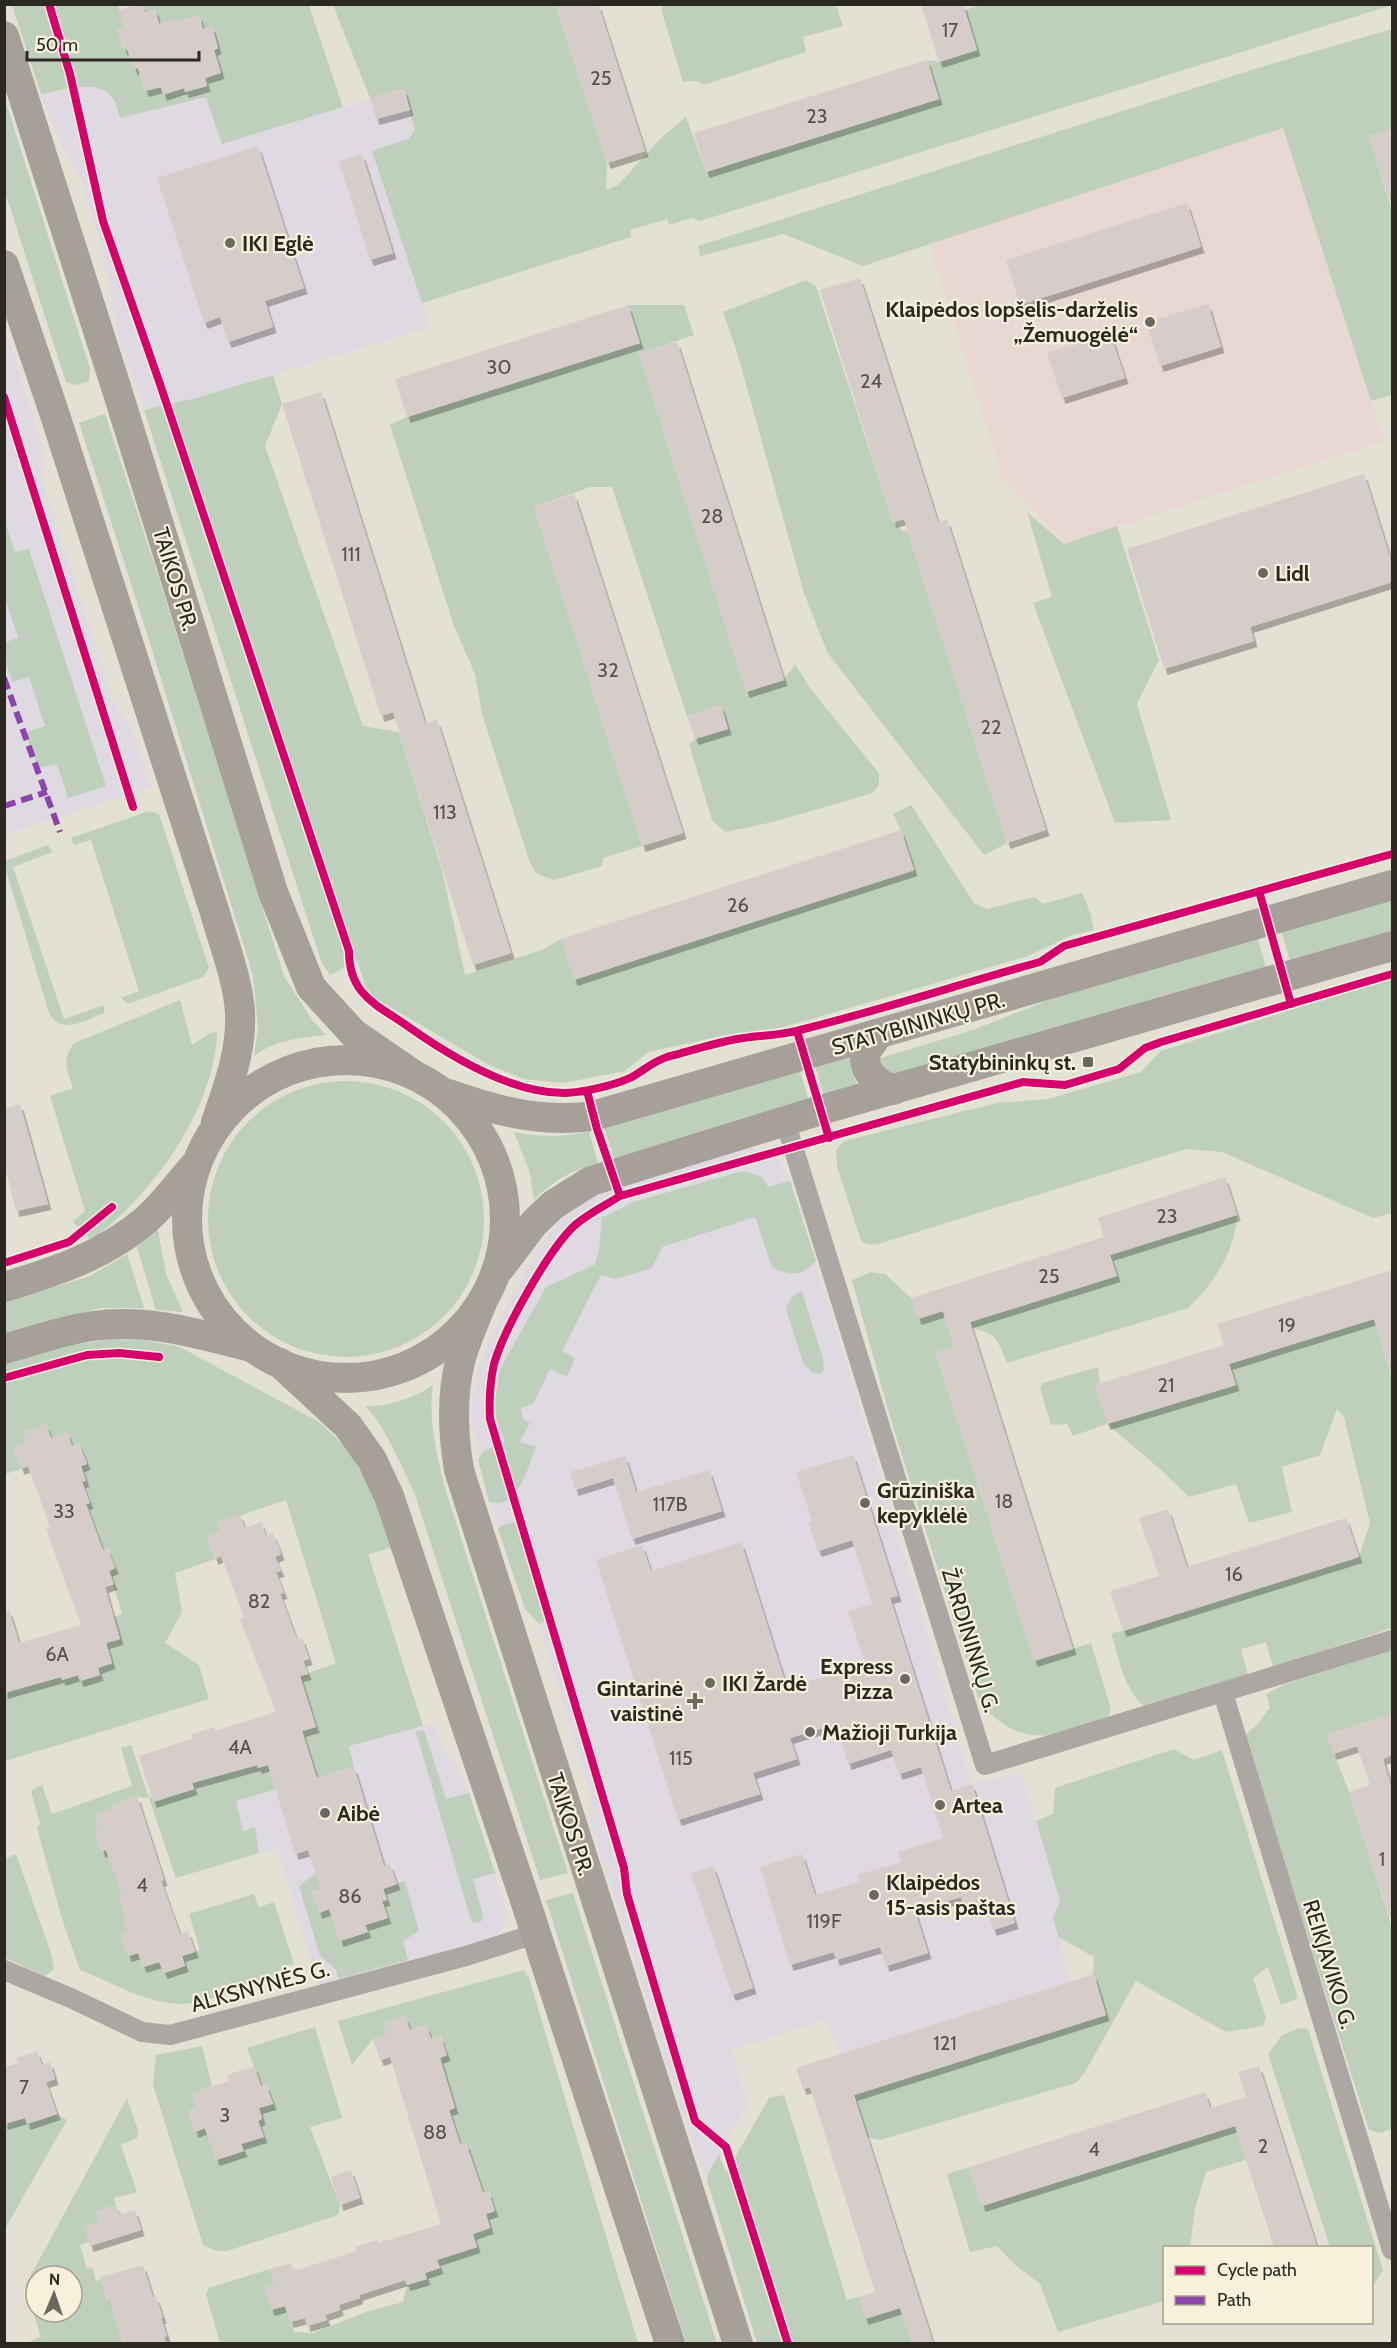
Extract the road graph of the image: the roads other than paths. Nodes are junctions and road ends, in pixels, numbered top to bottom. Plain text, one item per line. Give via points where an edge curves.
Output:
1 (4, 36) edge
2 (4, 265) edge
3 (1392, 885) edge
4 (1392, 946) edge
5 (877, 1035) junction
6 (429, 1084) junction
7 (893, 1090) junction
8 (785, 1121) junction
9 (210, 1136) junction
10 (197, 1163) junction
11 (4, 1287) edge
12 (489, 1287) junction
13 (253, 1348) junction
14 (4, 1349) edge
15 (280, 1364) junction
16 (1392, 1640) edge
17 (1223, 1693) junction
18 (535, 1934) junction
19 (4, 1970) edge
20 (1392, 2250) edge
21 (670, 2343) edge
22 (738, 2343) edge

1 - 6 main road, TAIKOS PR. via 273,892 311,987 353,1033
2 - 9 main road via 231,971 240,1012 236,1051 230,1082
3 - 5 main road, STATYBININKŲ PR.
4 - 7 main road
5 - 6 main road, STATYBININKŲ PR. via 621,1109 570,1119 491,1109
5 - 7 main road via 866,1053 866,1064 878,1083
6 - 9 main road via 391,1067 362,1061 303,1066 250,1092
6 - 12 main road via 462,1110 481,1134 500,1179 506,1217 503,1246
7 - 8 main road
8 - 12 main road via 591,1181 553,1205 534,1223
8 - 17 street, ŽARDININKŲ G. via 985,1765
9 - 10 main road
10 - 11 main road via 147,1219 101,1252
10 - 13 main road via 187,1221 190,1250 213,1305
12 - 15 main road via 466,1324 445,1344 393,1371 336,1378
12 - 22 main road, TAIKOS PR. via 460,1362 453,1404 459,1470
13 - 14 main road via 183,1330 124,1323 93,1326
13 - 15 main road
15 - 18 main road via 348,1426 372,1460 389,1496
16 - 17 street, ŽARDININKŲ G.
17 - 20 street, REIKJAVIKO G.
18 - 19 street, ALKSNYNĖS G. via 170,2035 142,2032
18 - 21 main road

